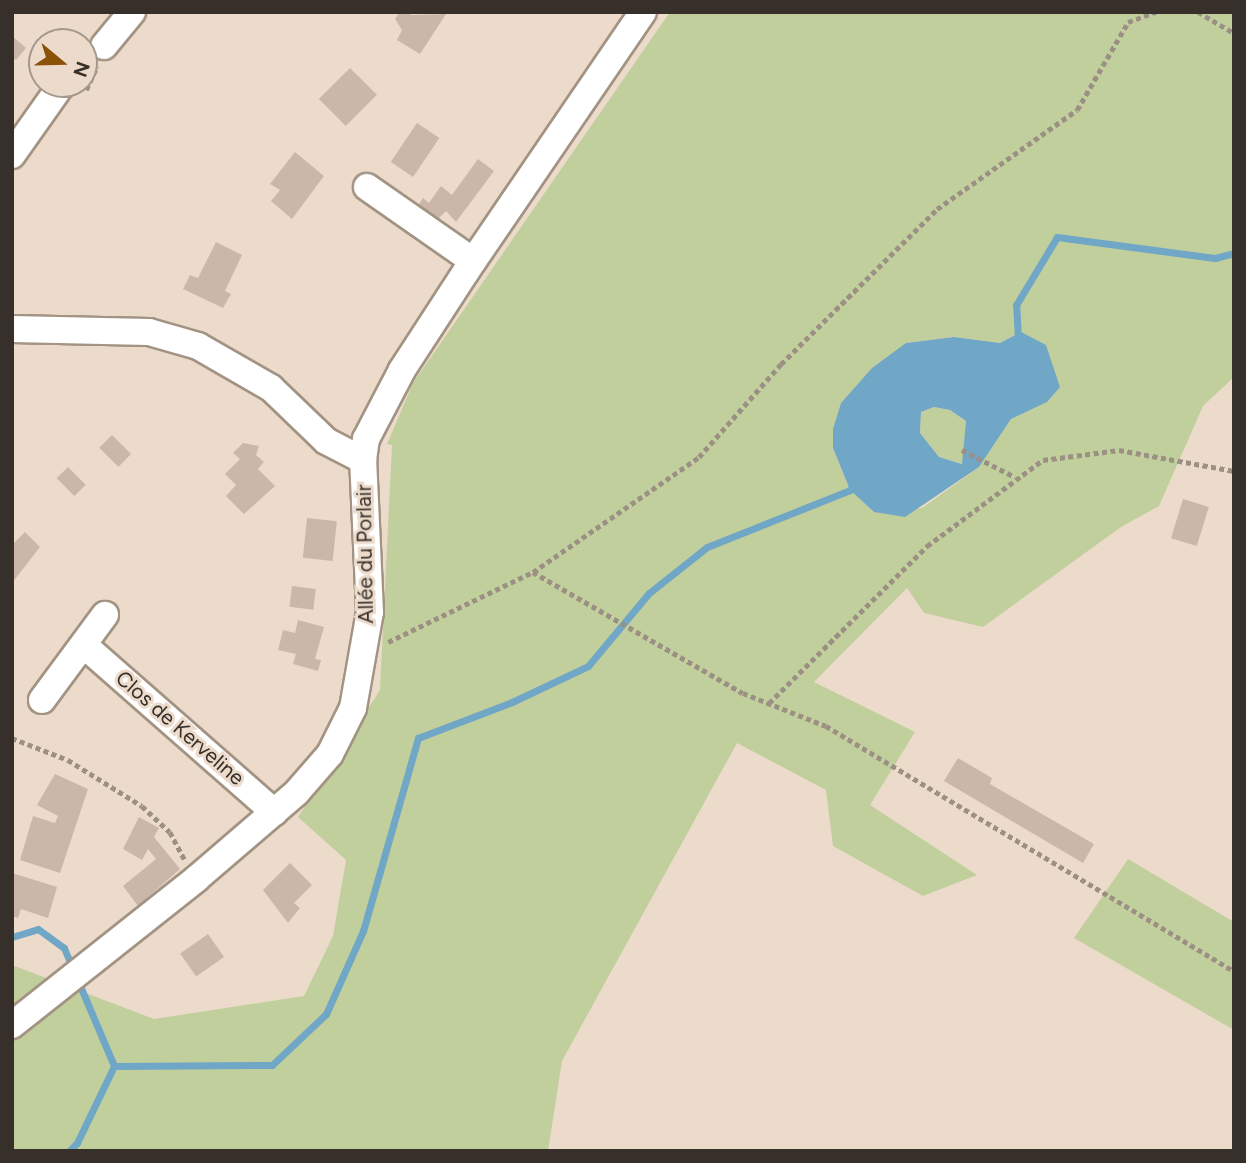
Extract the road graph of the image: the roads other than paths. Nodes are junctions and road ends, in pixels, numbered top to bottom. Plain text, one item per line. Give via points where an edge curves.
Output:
1 (132, 12) edge
2 (643, 12) edge
3 (104, 46) dead end
4 (52, 98) edge
5 (12, 155) edge
6 (367, 187) dead end
7 (473, 261) junction
8 (12, 329) edge
9 (363, 460) junction
10 (105, 615) dead end
11 (85, 646) junction
12 (42, 700) dead end
13 (274, 812) junction
14 (12, 1025) edge

1 - 3 street
2 - 7 street, Allée du Porlair
4 - 5 street
6 - 7 street
7 - 9 street, Allée du Porlair via 402,370 366,439
8 - 9 street via 149,332 198,346 271,388 326,441
9 - 13 street, Allée du Porlair via 370,612 353,708 330,754
10 - 11 street
11 - 12 street
11 - 13 street, Clos de Kerveline
13 - 14 street, Allée du Porlair

